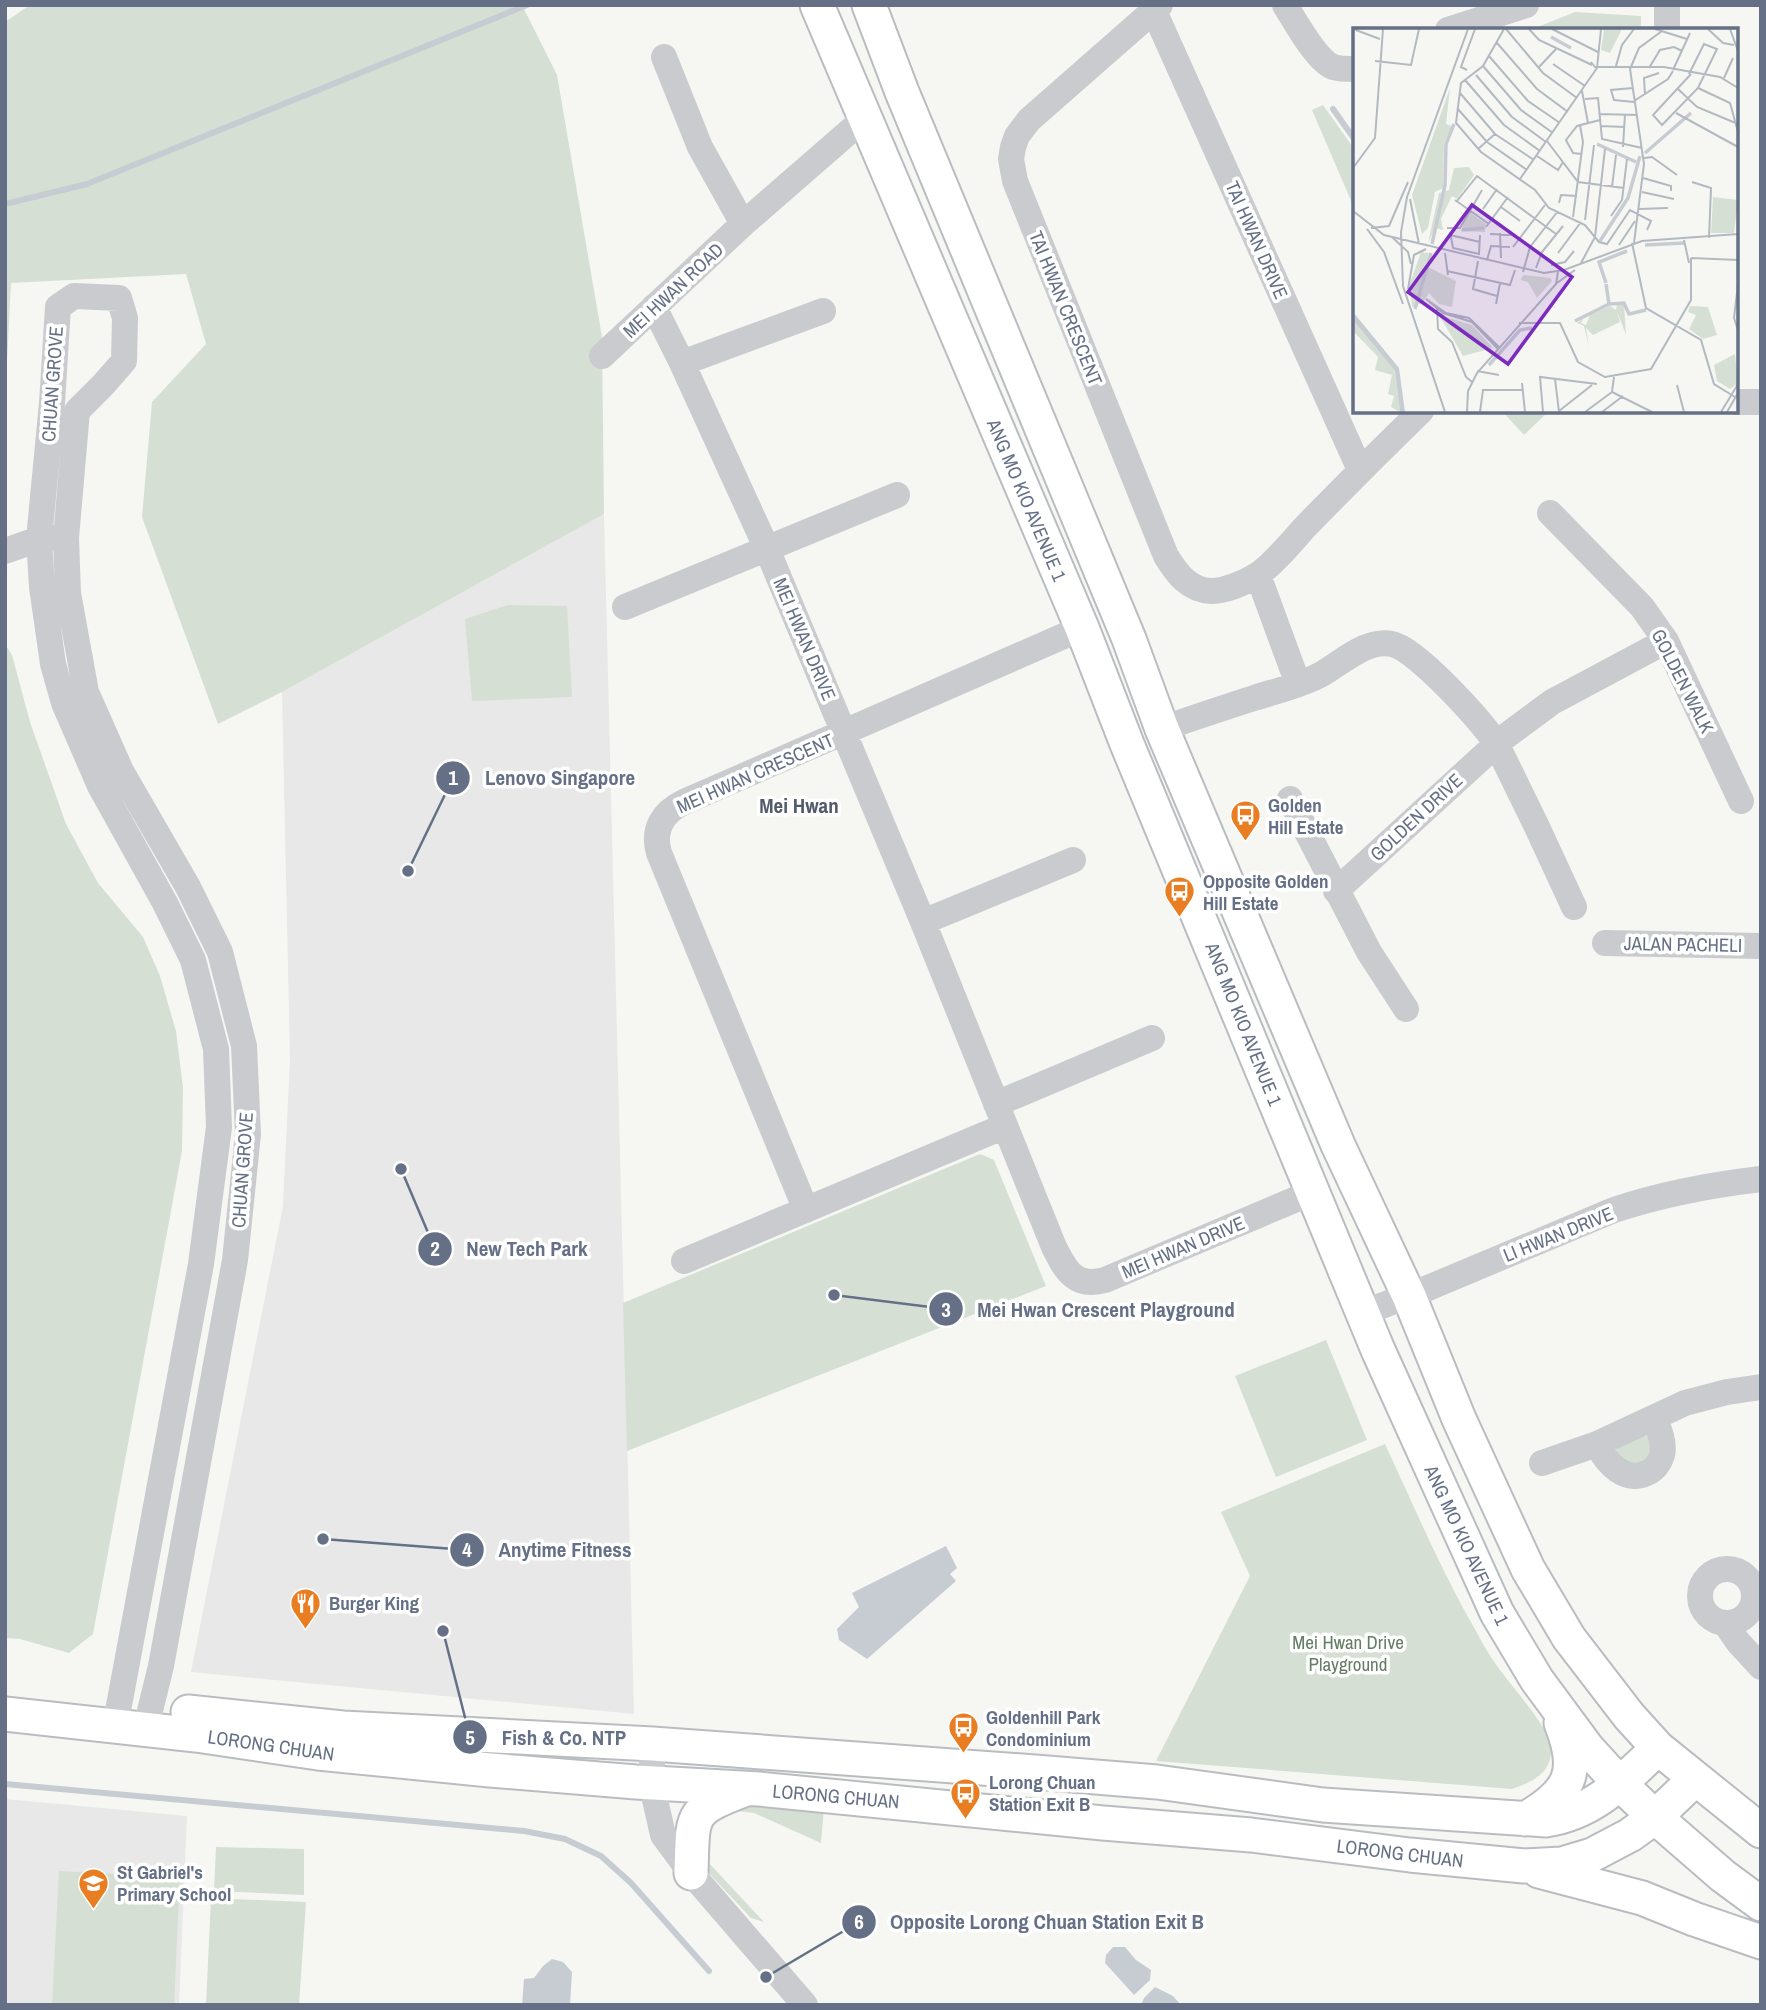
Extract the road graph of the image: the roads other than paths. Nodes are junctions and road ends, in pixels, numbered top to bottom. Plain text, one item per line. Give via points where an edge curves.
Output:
1 (817, 5) edge
2 (869, 5) edge
3 (1284, 5) edge
4 (1526, 5) edge
5 (1667, 5) edge
6 (1157, 8) edge
7 (1456, 20) edge
8 (1667, 28) edge
9 (664, 57) dead end
10 (1353, 69) edge
11 (866, 117) junction
12 (743, 224) junction
13 (654, 307) junction
14 (823, 310) dead end
15 (602, 356) dead end
16 (682, 363) junction
17 (1738, 402) edge
18 (1761, 402) edge
19 (1419, 413) edge
20 (1360, 470) junction
21 (897, 495) dead end
22 (1550, 513) dead end
23 (66, 538) junction
24 (39, 539) junction
25 (767, 549) junction
26 (5, 551) edge
27 (1258, 575) junction
28 (625, 607) dead end
29 (1082, 628) junction
30 (1666, 640) junction
31 (1298, 684) junction
32 (1162, 729) junction
33 (844, 732) junction
34 (1496, 743) junction
35 (1290, 799) dead end
36 (1741, 801) dead end
37 (1073, 860) dead end
38 (1336, 891) junction
39 (1574, 907) dead end
40 (923, 922) junction
41 (1605, 943) dead end
42 (1761, 946) edge
43 (1406, 1009) dead end
44 (1152, 1038) dead end
45 (1001, 1115) junction
46 (1761, 1179) edge
47 (1313, 1192) junction
48 (806, 1210) junction
49 (684, 1261) dead end
50 (1409, 1296) junction
51 (1363, 1313) junction
52 (1761, 1387) edge
53 (1654, 1418) junction
54 (1597, 1444) junction
55 (1542, 1463) dead end
56 (1725, 1623) dead end
57 (1761, 1667) edge
58 (5, 1693) edge
59 (1554, 1704) junction
60 (5, 1714) edge
61 (132, 1718) junction
62 (653, 1744) junction
63 (1658, 1748) junction
64 (936, 1765) junction
65 (1695, 1779) junction
66 (651, 1782) junction
67 (1620, 1784) junction
68 (1195, 1787) junction
69 (748, 1788) junction
70 (933, 1805) junction
71 (1655, 1817) junction
72 (1525, 1819) junction
73 (1200, 1831) junction
74 (1761, 1831) edge
75 (1524, 1866) junction
76 (691, 1872) junction
77 (1761, 1904) edge
78 (1761, 1942) edge
79 (805, 2005) edge

1 - 11 main road, ANG MO KIO AVENUE 1
2 - 32 main road, ANG MO KIO AVENUE 1
3 - 10 street via 1318,55 1330,66
4 - 7 street
5 - 8 street
6 - 20 street, TAI HWAN DRIVE
6 - 27 street, TAI HWAN CRESCENT via 1028,120 1013,147 1012,171 1166,556 1193,587 1212,591
9 - 12 street via 700,147
11 - 12 street, MEI HWAN ROAD
11 - 29 main road, ANG MO KIO AVENUE 1
12 - 13 street, MEI HWAN ROAD
13 - 15 street, MEI HWAN ROAD
13 - 16 street, MEI HWAN DRIVE
14 - 16 street
16 - 25 street, MEI HWAN DRIVE
17 - 18 street
19 - 20 street, TAI HWAN CRESCENT
20 - 27 street, TAI HWAN CRESCENT
21 - 25 street
22 - 30 street, GOLDEN WALK via 1642,607
23 - 24 street
23 - 24 street, CHUAN GROVE via 77,411 124,361 125,318 119,298 74,296 58,307
23 - 61 street, CHUAN GROVE via 68,593 86,692 121,771 220,952 244,1046 248,1134 235,1260 161,1666
24 - 26 street
24 - 61 street, CHUAN GROVE via 53,663 64,704 100,786 193,960 216,1049 219,1127
25 - 28 street
25 - 33 street, MEI HWAN DRIVE
27 - 31 street
29 - 33 street, MEI HWAN CRESCENT
29 - 47 main road, ANG MO KIO AVENUE 1
30 - 34 street, GOLDEN DRIVE via 1552,702
30 - 36 street, GOLDEN WALK
31 - 32 street
31 - 34 street via 1371,645 1395,645 1420,660
32 - 50 main road, ANG MO KIO AVENUE 1 via 1338,1145
33 - 40 street, MEI HWAN DRIVE
33 - 48 street, MEI HWAN CRESCENT via 677,805 660,822 656,834 659,853
34 - 38 street, GOLDEN DRIVE
34 - 39 street
35 - 38 street
37 - 40 street
38 - 43 street via 1368,952
40 - 45 street, MEI HWAN DRIVE
41 - 42 street, JALAN PACHELI
44 - 45 street
45 - 47 street, MEI HWAN DRIVE via 1059,1256 1070,1273 1085,1283 1105,1280
45 - 48 street
46 - 50 street, LI HWAN DRIVE via 1706,1185 1643,1200
47 - 51 main road, ANG MO KIO AVENUE 1
48 - 49 street
50 - 51 street, LI HWAN DRIVE
50 - 63 main road, ANG MO KIO AVENUE 1 via 1459,1419 1540,1592 1598,1679
51 - 59 main road, ANG MO KIO AVENUE 1 via 1497,1613
52 - 53 street via 1696,1400
53 - 54 street
53 - 54 street via 1661,1456 1652,1471 1630,1475 1615,1469
54 - 55 street
56 - 57 street
58 - 61 main road, LORONG CHUAN
59 - 67 main road, ANG MO KIO AVENUE 1
59 - 72 main road via 1568,1741 1570,1776 1551,1802
60 - 61 main road, LORONG CHUAN
61 - 62 main road, LORONG CHUAN
61 - 66 main road, LORONG CHUAN via 196,1735 318,1753
62 - 64 main road, LORONG CHUAN
62 - 66 street
63 - 65 main road
63 - 67 main road, LORONG CHUAN
64 - 68 main road, LORONG CHUAN
64 - 70 main road via 927,1786
65 - 71 main road, LORONG CHUAN
65 - 74 main road
66 - 69 main road, LORONG CHUAN
66 - 76 street via 663,1835
67 - 71 main road
67 - 72 main road, LORONG CHUAN via 1569,1815
68 - 72 main road, LORONG CHUAN via 1323,1805
68 - 73 main road via 1206,1801 1208,1813
69 - 70 main road, LORONG CHUAN
69 - 76 main road via 699,1812 692,1826
70 - 73 main road, LORONG CHUAN
71 - 75 main road, LORONG CHUAN via 1592,1855 1562,1864
71 - 77 main road
73 - 75 main road, LORONG CHUAN
75 - 78 main road via 1642,1898
76 - 79 street

